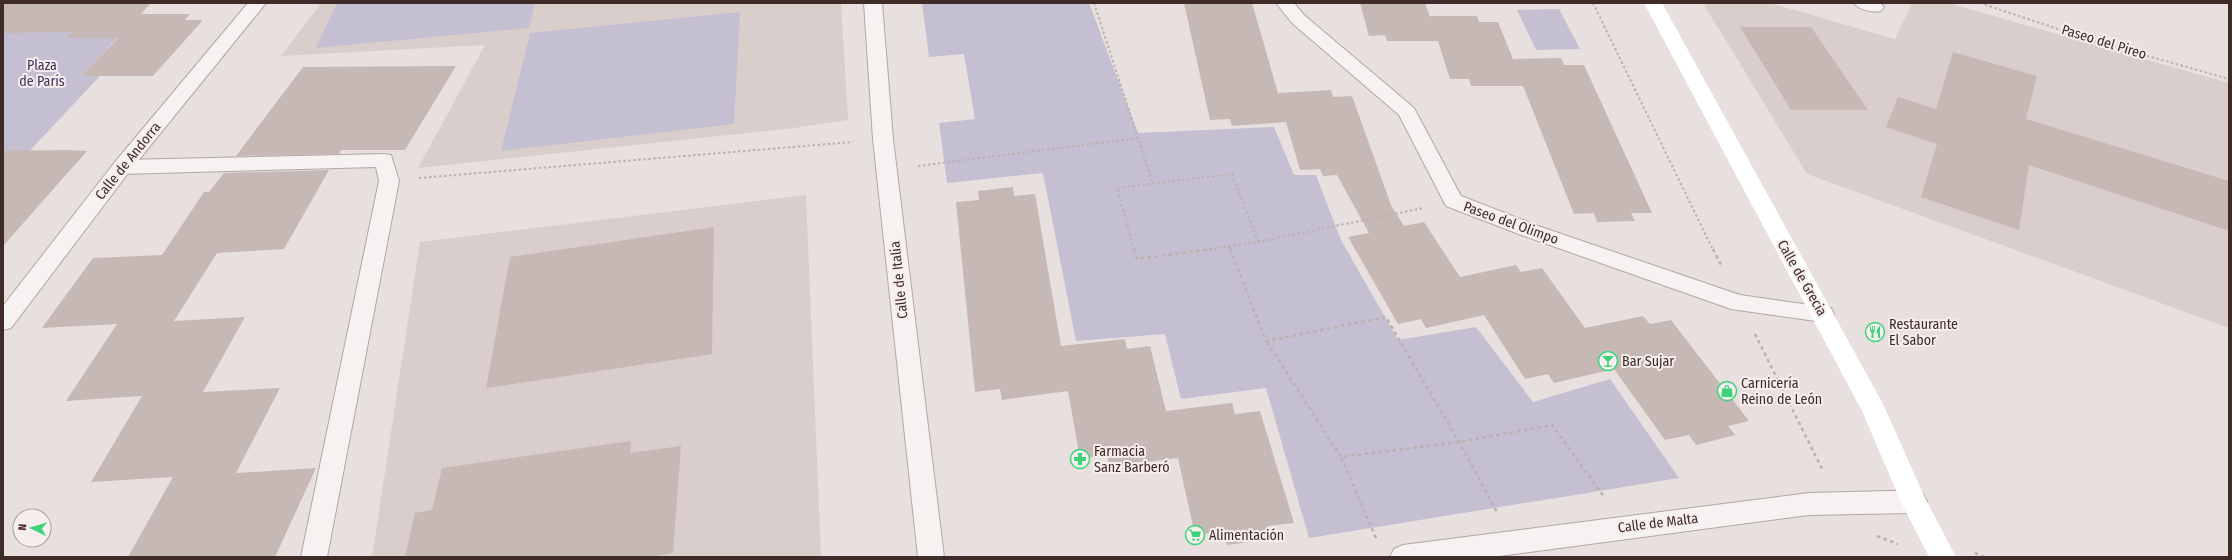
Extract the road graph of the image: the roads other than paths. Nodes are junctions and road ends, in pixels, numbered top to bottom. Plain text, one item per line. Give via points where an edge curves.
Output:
1 (258, 3) edge
2 (873, 3) edge
3 (1285, 3) edge
4 (1653, 3) edge
5 (122, 167) junction
6 (1823, 314) junction
7 (3, 322) edge
8 (1914, 502) junction
9 (314, 557) edge
10 (932, 557) edge
11 (1403, 557) edge
12 (1943, 557) edge

1 - 5 street, Calle de Andorra
2 - 10 street, Calle de Italia via 883,139
3 - 6 street, Paseo del Olimpo via 1298,19 1407,112 1453,201 1531,231 1739,303
4 - 6 street, Calle de Grecia via 1772,225
5 - 7 street, Calle de Andorra
5 - 9 street via 384,160 389,181
6 - 8 street, Calle de Grecia via 1874,411
8 - 11 street, Calle de Malta via 1809,504
8 - 12 street, Calle de Grecia

